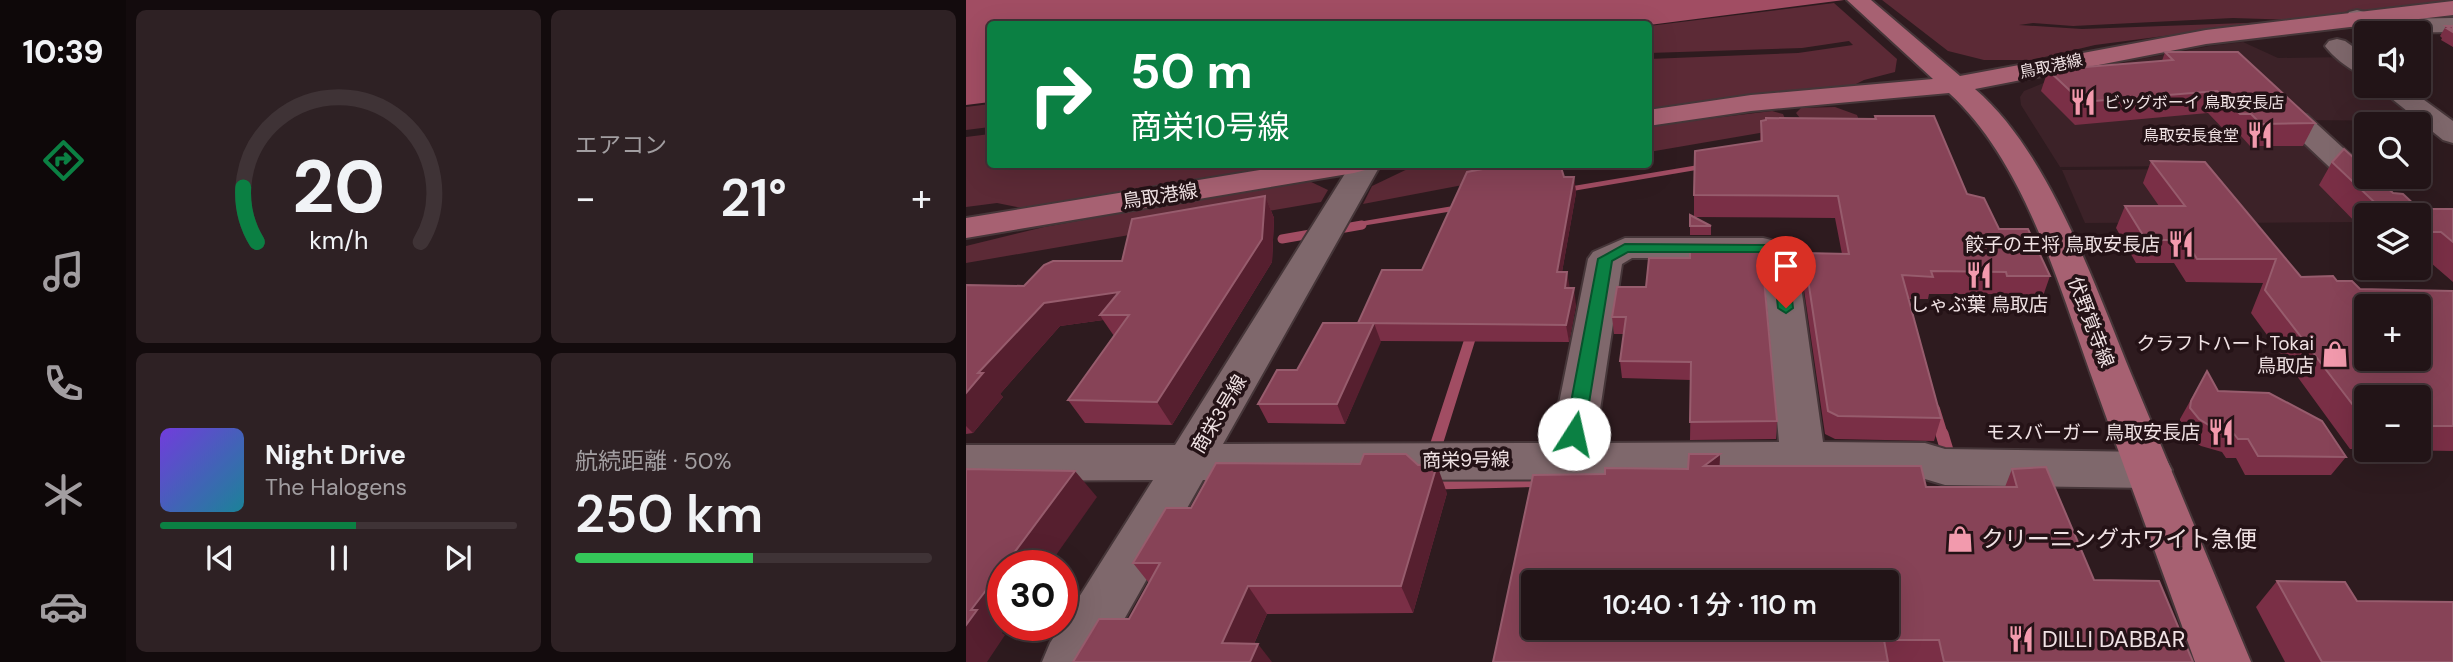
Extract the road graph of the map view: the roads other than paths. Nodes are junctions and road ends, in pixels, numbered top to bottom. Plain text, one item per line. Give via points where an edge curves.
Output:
1 (1857, 0) edge
2 (2453, 8) edge
3 (2357, 18) junction
4 (2453, 25) edge
5 (2337, 47) dead end
6 (2354, 59) edge
7 (1956, 85) junction
8 (2405, 98) edge
9 (1652, 117) edge
10 (2297, 121) edge
11 (2453, 134) edge
12 (1330, 168) edge
13 (1364, 168) edge
14 (2385, 203) edge
15 (1024, 218) junction
16 (966, 228) edge
17 (966, 238) edge
18 (1570, 459) junction
19 (1803, 460) junction
20 (966, 463) edge
21 (1189, 464) junction
22 (2149, 470) junction
23 (1070, 662) edge
24 (2223, 662) edge

1 - 7 main road, 伏野覚寺線
2 - 3 main road, 鳥取港線
3 - 4 street via 2389,26
3 - 7 main road, 鳥取港線 via 2194,38
5 - 6 street
7 - 9 main road, 鳥取港線 via 1751,103
7 - 22 main road, 伏野覚寺線 via 2007,142 2036,192
8 - 11 street
10 - 14 street
12 - 15 main road, 鳥取港線
13 - 21 street, 商栄3号線
15 - 16 main road, 鳥取港線
15 - 17 street
18 - 19 street, 商栄9号線
18 - 19 street via 1605,259 1625,248 1763,248 1780,258
18 - 21 street, 商栄9号線
19 - 22 street, 商栄9号線
20 - 21 street, 商栄9号線
21 - 23 street, 商栄3号線
22 - 24 main road, 伏野覚寺線

